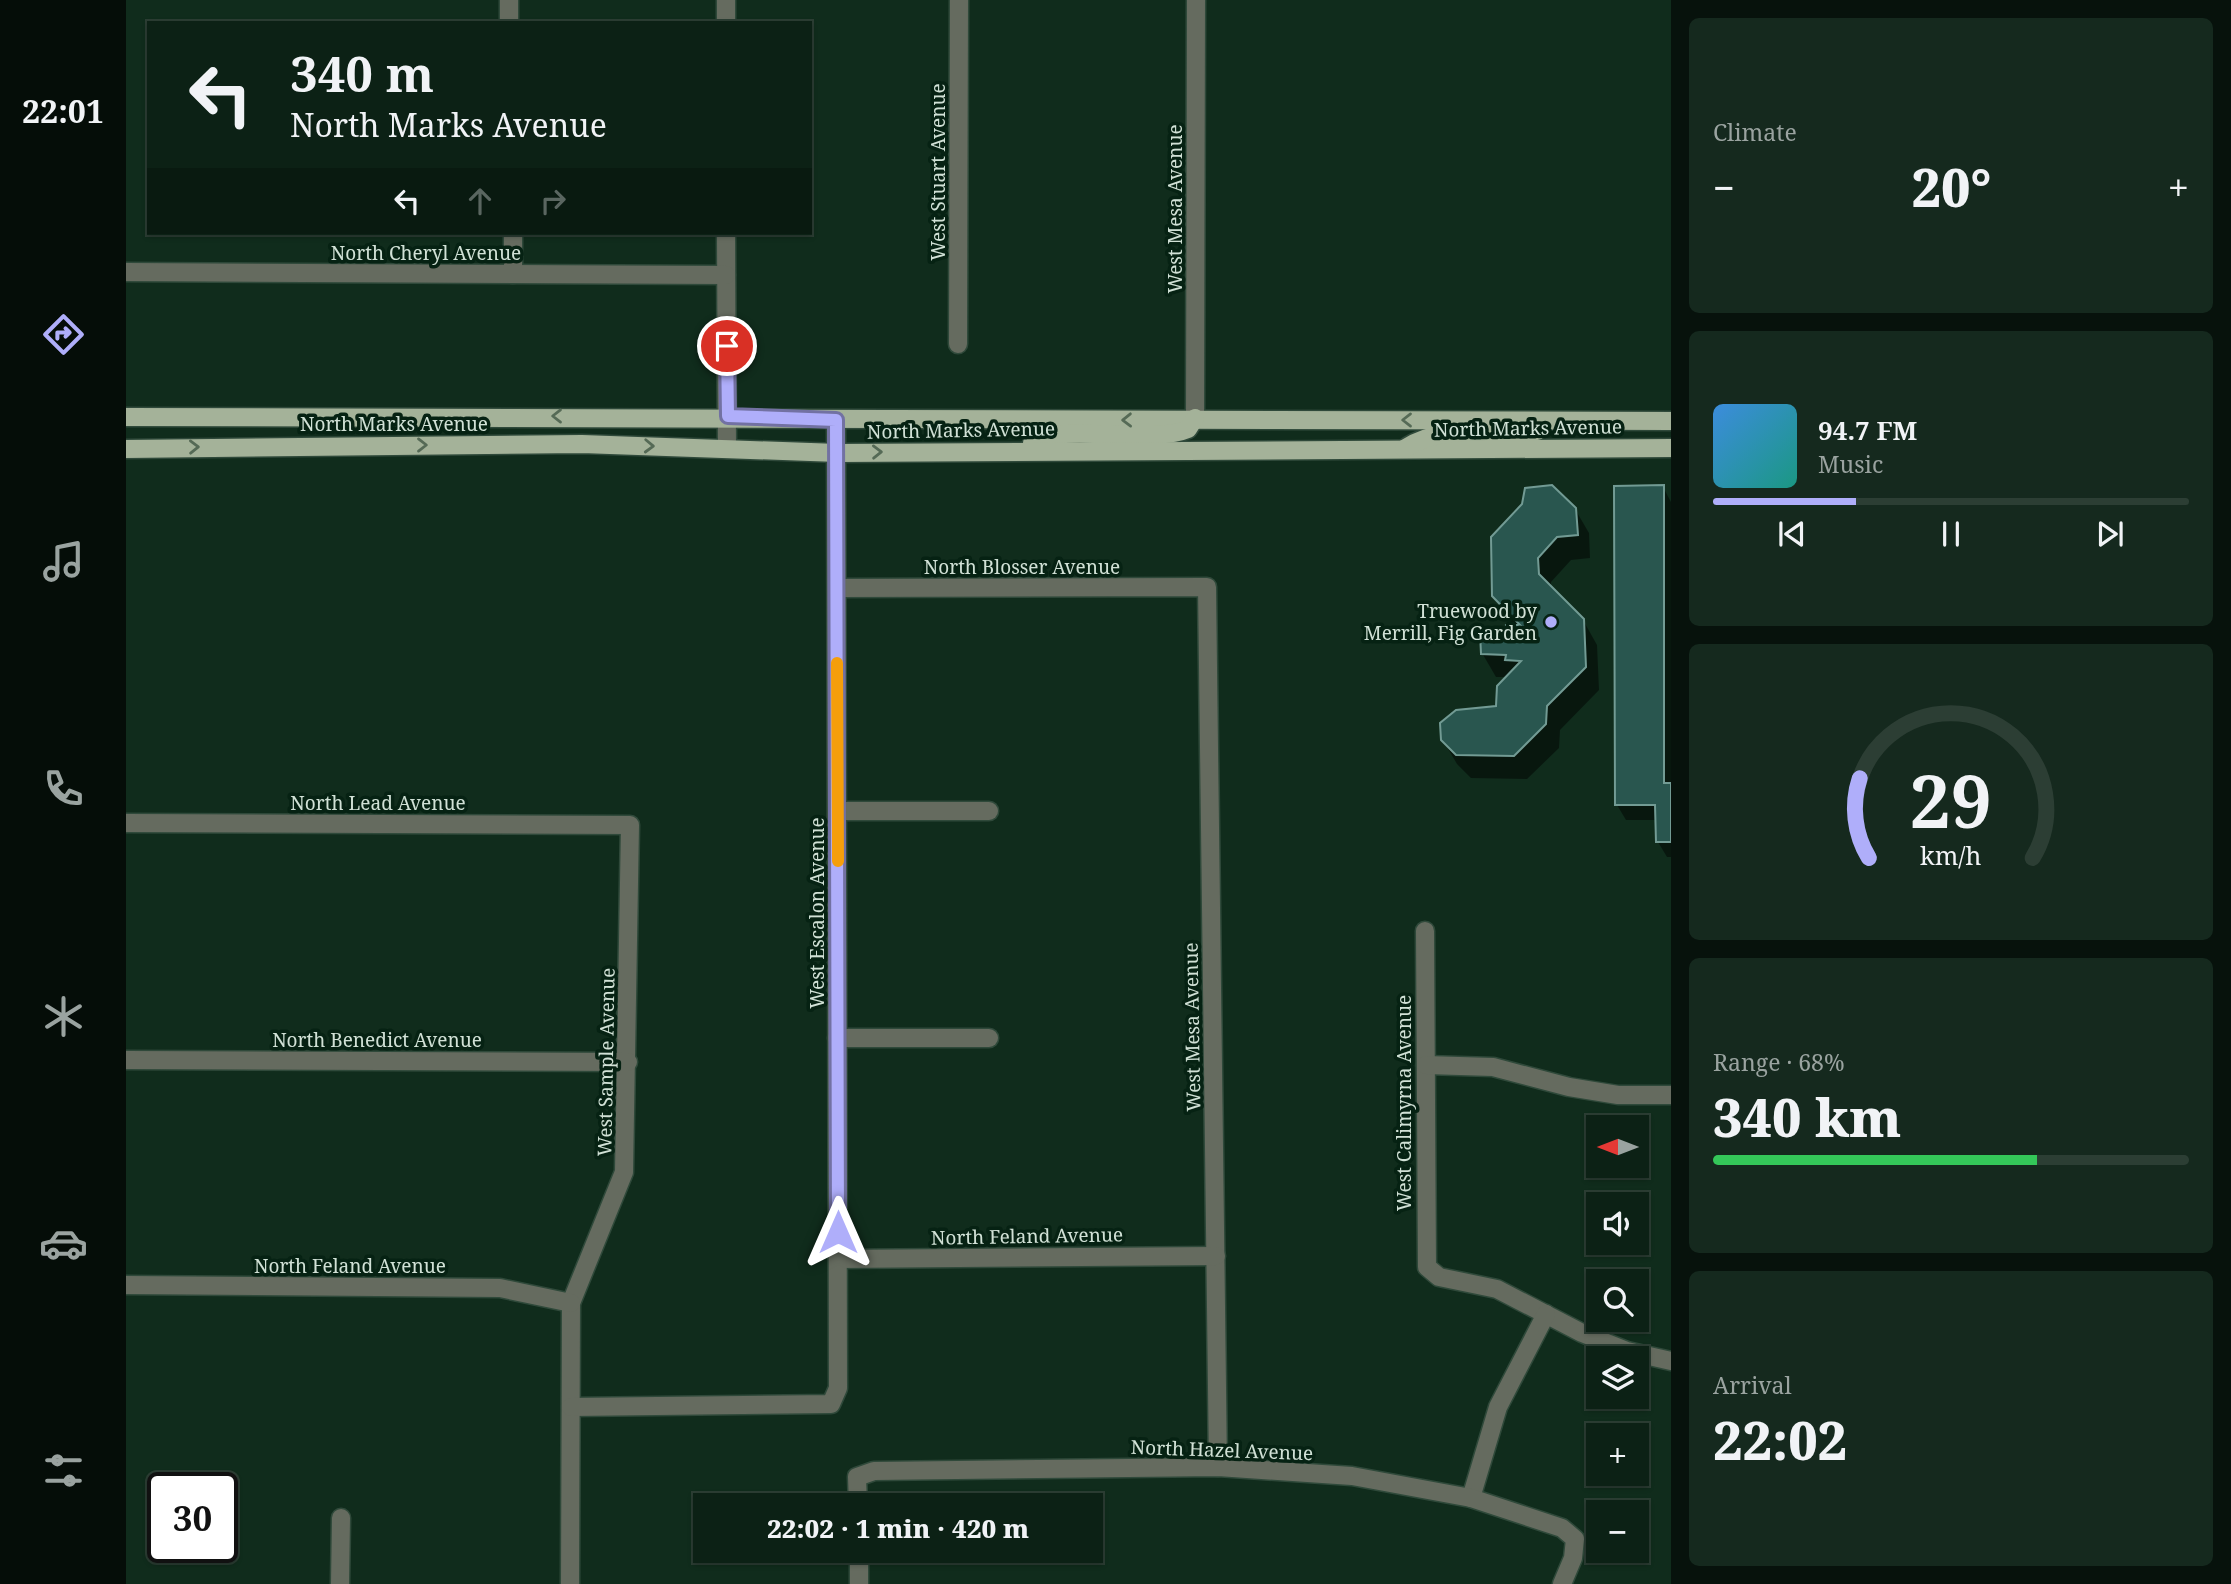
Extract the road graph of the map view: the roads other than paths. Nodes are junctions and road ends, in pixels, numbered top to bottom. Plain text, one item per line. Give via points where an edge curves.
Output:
1 (509, 0) edge
2 (726, 0) edge
3 (959, 0) edge
4 (1196, 0) edge
5 (509, 21) edge
6 (726, 21) edge
7 (513, 235) edge
8 (726, 235) edge
9 (126, 272) edge
10 (513, 274) junction
11 (726, 275) junction
12 (958, 344) dead end
13 (728, 416) junction
14 (126, 417) edge
15 (1195, 418) junction
16 (836, 420) junction
17 (1559, 420) junction
18 (1671, 421) edge
19 (1671, 448) edge
20 (126, 449) edge
21 (727, 449) junction
22 (1026, 449) junction
23 (1401, 451) junction
24 (838, 453) junction
25 (1207, 587) joint
26 (837, 588) junction
27 (838, 811) junction
28 (989, 811) dead end
29 (126, 823) edge
30 (630, 825) joint
31 (1424, 930) dead end
32 (837, 1038) junction
33 (989, 1038) dead end
34 (126, 1060) edge
35 (628, 1062) junction
36 (1426, 1065) junction
37 (1671, 1096) edge
38 (1216, 1256) junction
39 (838, 1259) junction
40 (126, 1285) edge
41 (571, 1303) junction
42 (1546, 1314) junction
43 (1671, 1361) edge
44 (571, 1407) junction
45 (1218, 1467) junction
46 (858, 1493) edge
47 (1471, 1499) junction
48 (341, 1517) dead end
49 (859, 1563) edge
50 (340, 1584) edge
51 (570, 1584) edge
52 (859, 1584) edge
53 (1562, 1584) edge

1 - 5 street
2 - 6 street
3 - 12 street, West Stuart Avenue
4 - 15 street, West Mesa Avenue
7 - 10 street
8 - 11 street
9 - 10 street, North Cheryl Avenue
10 - 11 street, North Cheryl Avenue
11 - 13 street
13 -> 14 main road, North Marks Avenue
13 - 16 main road, North Marks Avenue
13 - 21 street
15 -> 16 main road, North Marks Avenue
17 -> 15 main road, North Marks Avenue
15 - 22 main road via 1179,433 1073,435 1038,439
16 - 24 street, West Escalon Avenue
17 - 18 main road, North Marks Avenue
17 - 23 main road via 1540,431 1426,437
19 - 23 main road, North Marks Avenue
20 -> 21 main road, North Marks Avenue via 582,444
21 - 24 main road, North Marks Avenue
22 - 23 main road, North Marks Avenue
24 -> 22 main road, North Marks Avenue
24 - 26 street, West Escalon Avenue
25 - 26 street, North Blosser Avenue
25 - 38 street, West Mesa Avenue
26 - 27 street, West Escalon Avenue
27 - 28 street
27 - 32 street, West Escalon Avenue
29 - 30 street, North Lead Avenue
30 - 35 street, West Sample Avenue
31 - 36 street, West Calimyrna Avenue
32 - 33 street
32 - 39 street, West Escalon Avenue
34 - 35 street, North Benedict Avenue
35 - 41 street, West Sample Avenue via 624,1172
36 - 37 street via 1493,1067 1618,1095
36 - 42 street, West Calimyrna Avenue via 1424,1257 1432,1274 1497,1289
38 - 39 street, North Feland Avenue
38 - 45 street, West Mesa Avenue
39 - 44 street, West Escalon Avenue via 840,1374 831,1404
40 - 41 street, North Feland Avenue via 500,1288
41 - 44 street, West Sample Avenue
42 - 43 street via 1627,1352
42 - 47 street via 1498,1407
44 - 51 street, West Sample Avenue
45 - 46 street, North Hazel Avenue via 874,1471 857,1477
45 - 47 street, North Hazel Avenue via 1352,1476
47 - 53 street, North Hazel Avenue via 1562,1528 1575,1539
48 - 50 street
49 - 52 street

